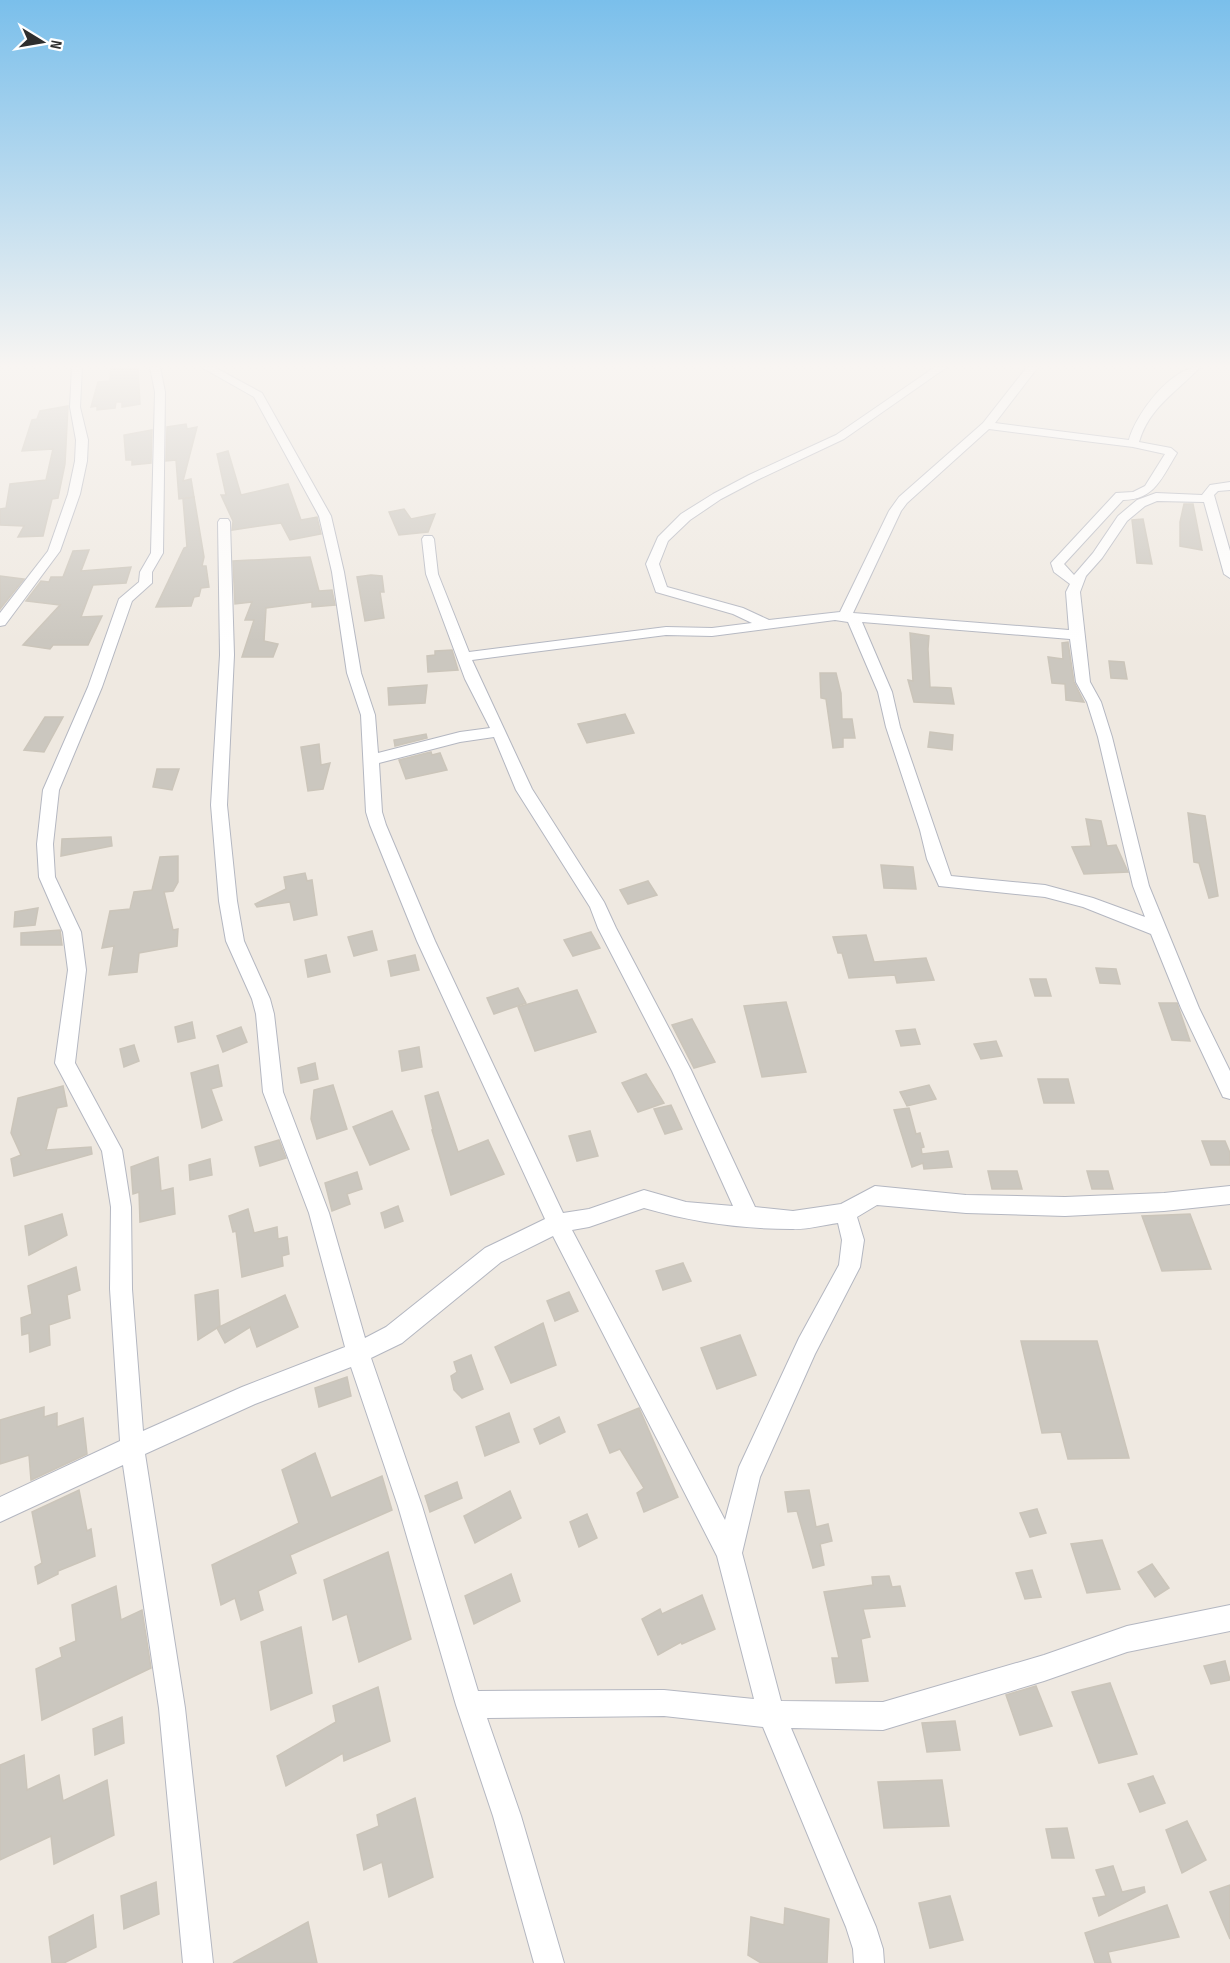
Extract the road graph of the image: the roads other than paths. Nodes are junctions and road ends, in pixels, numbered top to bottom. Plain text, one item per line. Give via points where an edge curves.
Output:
1 (81, 459) edge
2 (159, 459) edge
3 (294, 459) edge
4 (796, 459) edge
5 (949, 459) edge
6 (1168, 459) edge
7 (1230, 486) edge
8 (1209, 499) junction
9 (224, 522) dead end
10 (428, 539) dead end
11 (1230, 574) edge
12 (1076, 583) junction
13 (845, 616) junction
14 (0, 622) edge
15 (770, 625) junction
16 (1076, 635) junction
17 (464, 657) junction
18 (499, 731) junction
19 (370, 760) junction
20 (1157, 929) junction
21 (1230, 1091) edge
22 (1230, 1195) edge
23 (845, 1213) junction
24 (749, 1217) junction
25 (556, 1223) junction
26 (358, 1353) junction
27 (132, 1448) junction
28 (0, 1510) edge
29 (729, 1553) junction
30 (1230, 1618) edge
31 (469, 1705) junction
32 (771, 1713) junction
33 (198, 1963) edge
34 (549, 1963) edge
35 (869, 1963) edge

1 - 14 street via 74,494 54,551
2 - 27 street via 157,553 146,572 145,583 126,599 95,687 51,790 45,844 47,877 72,932 77,970 65,1063 112,1150 122,1207 121,1289
3 - 19 street via 326,516 354,673 368,715
4 - 15 street via 708,501 663,538 654,553 655,574 661,589 738,611
5 - 13 street via 895,511
6 - 12 street via 1155,483 1135,496 1120,496 1057,563
7 - 8 street via 1214,488
8 - 11 street
8 - 12 street via 1156,497 1141,503 1122,519
9 - 26 street via 227,655 219,806 228,901 235,941 265,1014 273,1092 319,1213
10 - 17 street via 432,574
12 - 16 street
13 - 15 street
13 - 16 street
13 - 20 street via 854,621 885,692 945,882 1046,891
15 - 17 street via 712,632 666,631
16 - 20 street via 1083,682 1105,737 1133,858
17 - 18 street
18 - 19 street
18 - 24 street via 524,790 598,906 681,1070
19 - 25 street via 374,812 401,882
20 - 21 street
22 - 23 street via 1144,1205 1004,1206 875,1195
23 - 24 street via 793,1220
23 - 29 street via 853,1240 849,1267 807,1346 748,1476
24 - 25 street via 686,1211 644,1199 589,1218
25 - 26 street via 493,1255 394,1335
25 - 29 street
26 - 27 street via 250,1395
26 - 31 street via 410,1506
27 - 28 street
27 - 33 street via 172,1708
29 - 32 street
30 - 32 street via 1127,1639 883,1716
31 - 32 street via 664,1703
31 - 34 street via 507,1816
32 - 35 street via 861,1927

